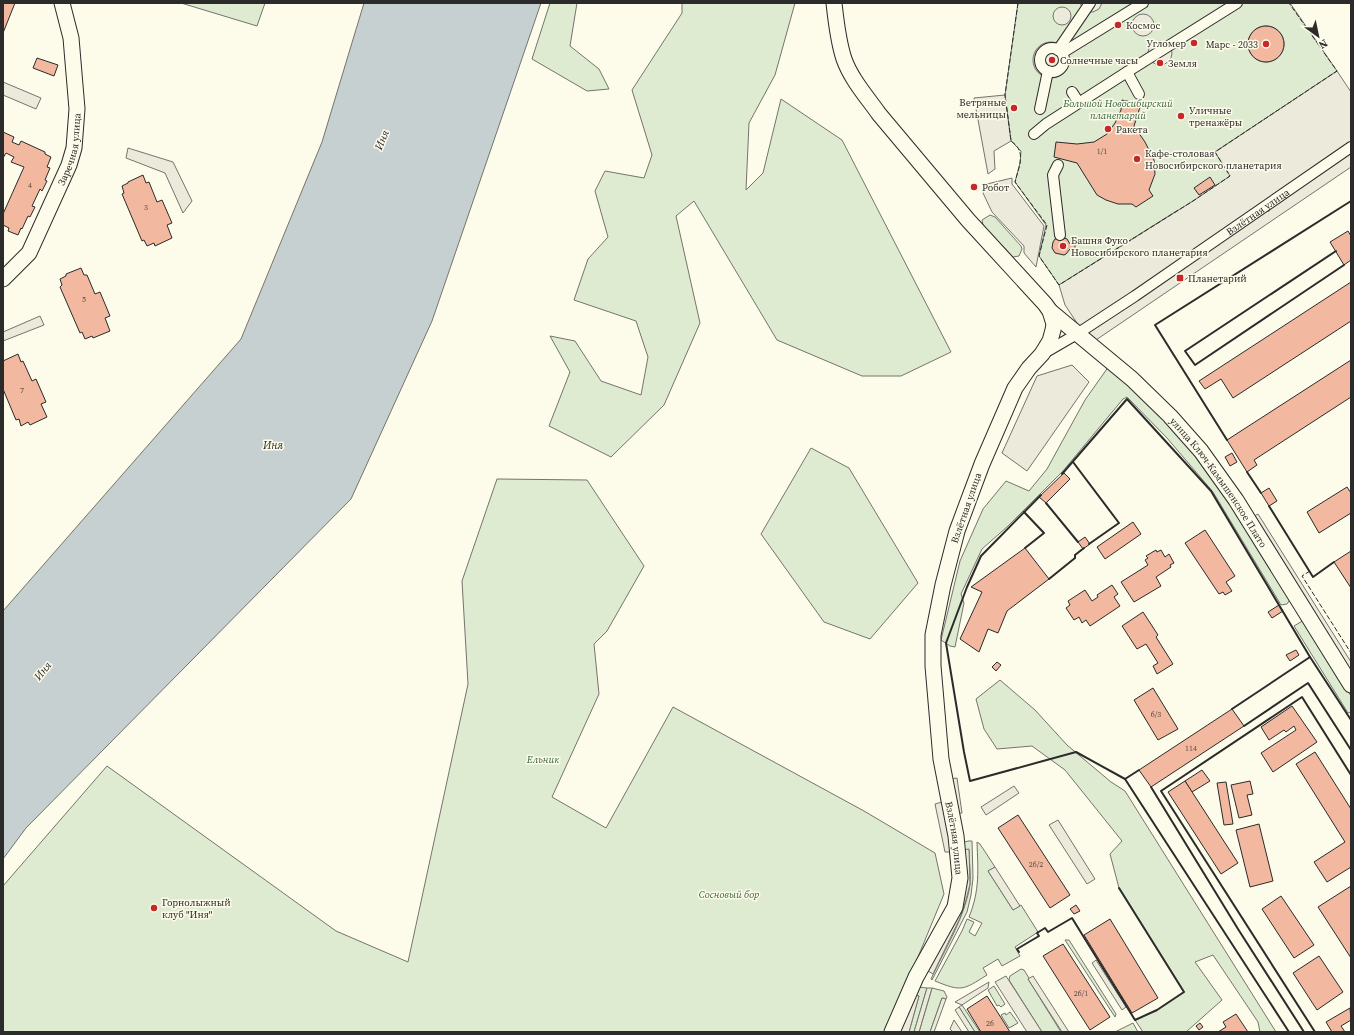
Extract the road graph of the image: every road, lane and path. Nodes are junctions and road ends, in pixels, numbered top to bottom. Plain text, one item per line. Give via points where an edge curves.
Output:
1 (62, 3) edge
2 (834, 3) edge
3 (1090, 3) edge
4 (1143, 3) edge
5 (1237, 3) edge
6 (1060, 52) junction
7 (1056, 72) junction
8 (1127, 72) junction
9 (1072, 92) dead end
10 (1139, 94) dead end
11 (1078, 103) junction
12 (1040, 109) dead end
13 (1034, 134) dead end
14 (1351, 147) edge
15 (1058, 165) dead end
16 (1060, 235) dead end
17 (3, 279) edge
18 (1050, 311) junction
19 (1077, 334) junction
20 (1042, 354) junction
21 (1351, 685) edge
22 (892, 1032) edge

1 - 17 main road, Заречная улица via 71,38 77,109 74,148 69,165 29,253
2 - 18 main road, улица Ключ-Камышенское Плато via 844,58 867,97 968,220
3 - 6 street
4 - 6 street
5 - 8 street
6 - 7 street via 1064,62
6 - 7 street via 1052,48 1045,50 1040,60 1042,67
7 - 12 street
8 - 10 street
8 - 11 street
9 - 11 street
11 - 13 street
14 - 19 street, Взлётная улица
15 - 16 street via 1053,175
18 - 19 main road, улица Ключ-Камышенское Плато
18 - 20 main road via 1053,330
19 - 20 street, Взлётная улица
19 - 21 main road, улица Ключ-Камышенское Плато via 1132,379 1201,451 1236,500
20 - 22 main road, Взлётная улица via 1015,388 982,464 957,531 943,585 933,635 933,666 941,759 956,836 960,878 955,906 916,977

